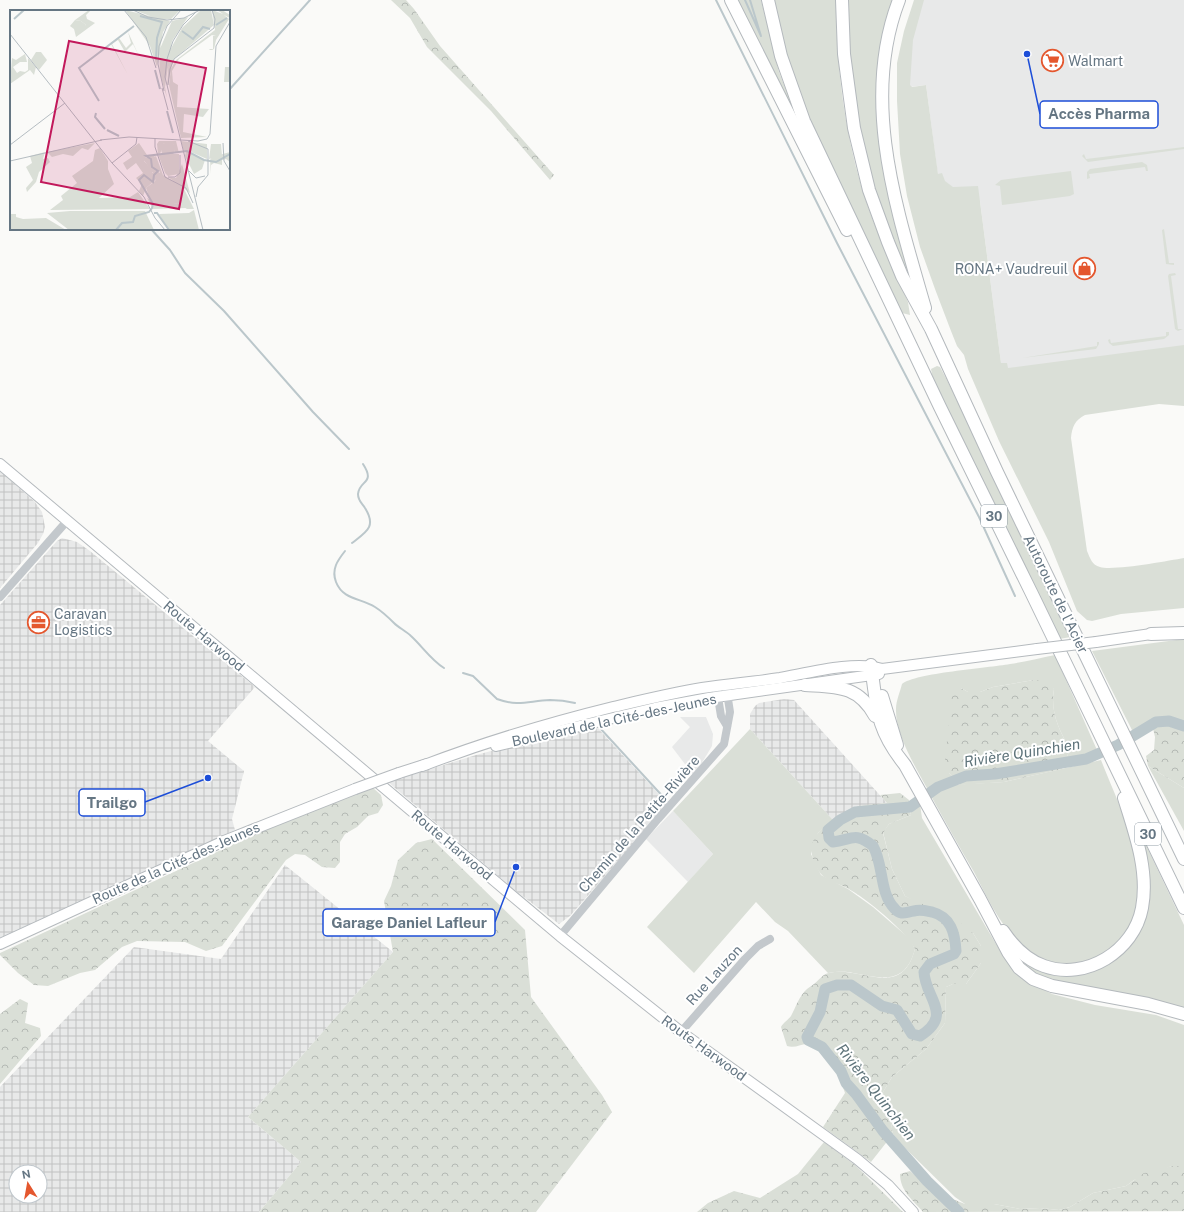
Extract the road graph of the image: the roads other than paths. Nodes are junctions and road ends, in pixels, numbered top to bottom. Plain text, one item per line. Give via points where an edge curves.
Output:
1 (730, 0) edge
2 (768, 0) edge
3 (842, 0) edge
4 (899, 0) edge
5 (930, 328) junction
6 (940, 407) junction
7 (0, 464) edge
8 (67, 521) junction
9 (0, 596) edge
10 (1183, 632) edge
11 (1151, 634) joint
12 (876, 671) junction
13 (805, 685) junction
14 (722, 691) junction
15 (882, 729) junction
16 (1111, 757) junction
17 (905, 765) junction
18 (355, 789) joint
19 (1168, 826) junction
20 (1184, 848) edge
21 (1184, 859) edge
22 (980, 899) junction
23 (1184, 908) edge
24 (560, 936) junction
25 (770, 939) dead end
26 (0, 944) edge
27 (1184, 1014) edge
28 (681, 1032) junction
29 (913, 1212) edge

1 - 6 highway
2 - 6 highway via 781,56 804,121
3 - 5 highway via 848,96 864,171 890,248
4 - 5 highway via 889,35 885,65 885,137 897,210
5 - 19 highway, Autoroute de l'Acier / 30
6 - 16 highway, Autoroute de l'Acier / 30
7 - 8 main road, Route Harwood
8 - 9 street
8 - 24 main road, Route Harwood
10 - 11 highway
11 - 12 main road, Boulevard de la Cité-des-Jeunes, bridge
12 - 13 main road, Boulevard de la Cité-des-Jeunes
12 - 14 main road, Boulevard de la Cité-des-Jeunes via 820,671
12 - 15 highway via 877,712
12 - 17 highway via 882,702
13 - 14 main road, Boulevard de la Cité-des-Jeunes
13 - 15 highway via 838,687 854,692 866,702
14 - 18 main road, Boulevard de la Cité-des-Jeunes, bridge via 596,720 422,766
14 - 24 street, Chemin de la Petite-Rivière via 721,716 727,726 727,737 720,751 662,814
15 - 17 highway via 890,747
16 - 22 highway via 1137,840 1143,882 1139,920 1122,946 1108,957 1081,968 1064,970 1044,966 1016,947
16 - 23 highway, Autoroute de l'Acier / 30
17 - 22 highway
18 - 26 main road, Route de la Cité-des-Jeunes via 224,841
19 - 20 highway
19 - 21 highway, Autoroute de l'Acier / 30
22 - 27 highway via 1008,952 1019,968 1033,979 1052,986 1148,1004
24 - 28 main road, Route Harwood
25 - 28 street, Rue Lauzon via 755,949
28 - 29 main road, Route Harwood via 857,1159 888,1185

